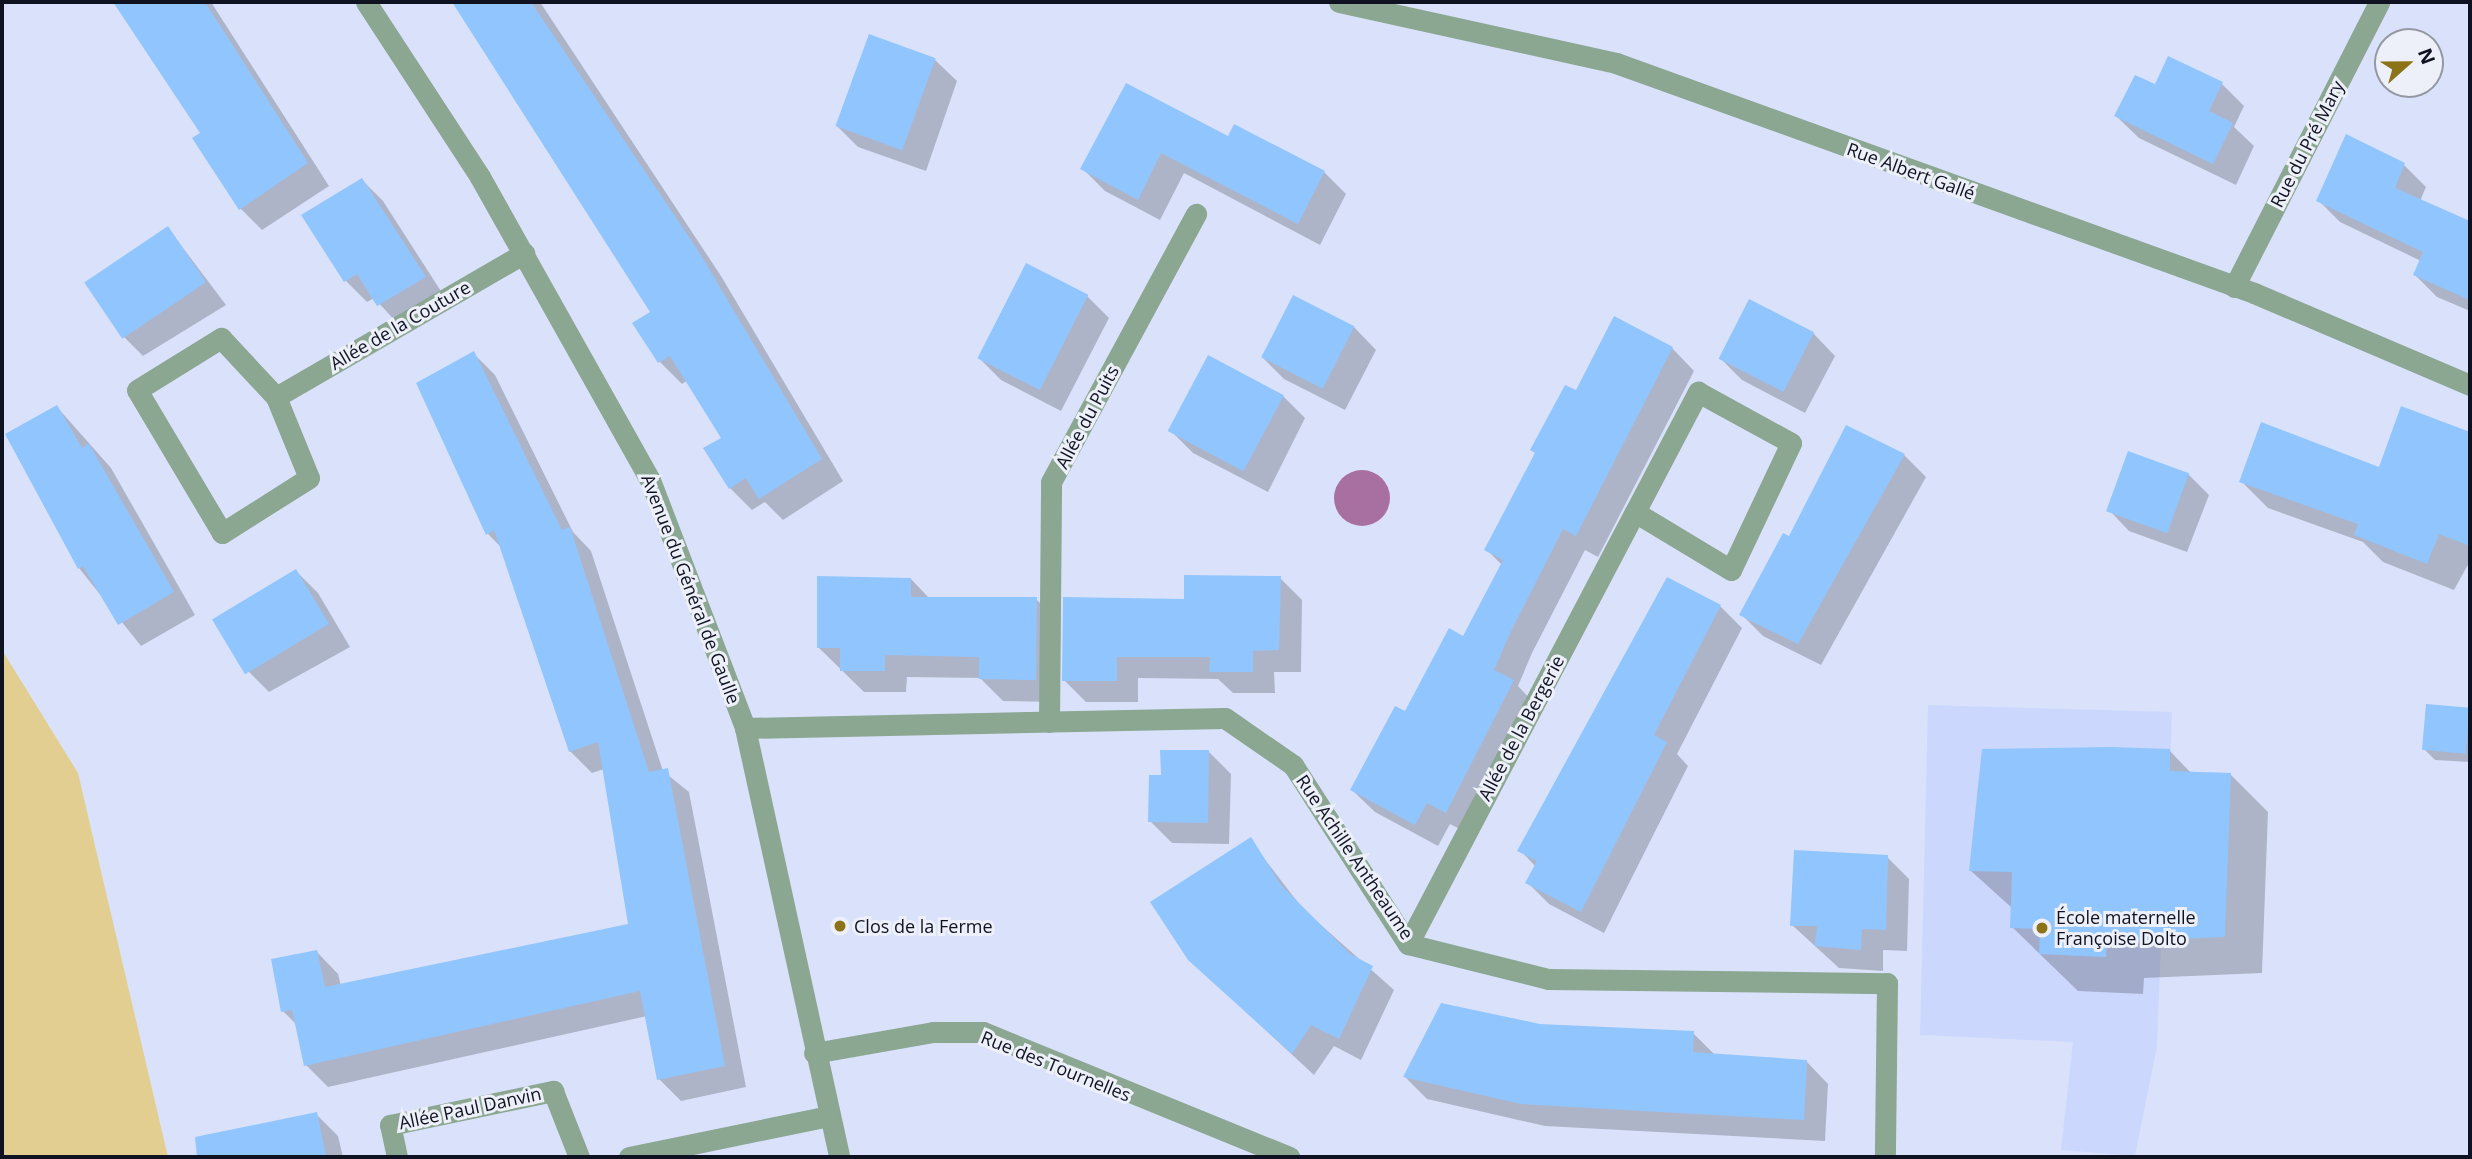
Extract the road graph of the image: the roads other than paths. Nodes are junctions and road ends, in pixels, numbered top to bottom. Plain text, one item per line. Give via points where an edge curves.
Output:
1 (366, 2) edge
2 (1339, 2) edge
3 (2379, 2) edge
4 (1196, 214) dead end
5 (524, 253) junction
6 (2234, 286) junction
7 (2470, 385) edge
8 (276, 397) junction
9 (1635, 512) junction
10 (1049, 722) junction
11 (745, 728) junction
12 (1408, 944) junction
13 (814, 1053) junction
14 (830, 1116) junction
15 (397, 1157) edge
16 (579, 1157) edge
17 (629, 1157) edge
18 (839, 1157) edge
19 (1290, 1157) edge
20 (1885, 1157) edge

1 - 5 street, Avenue du Général de Gaulle
2 - 6 street, Rue Albert Gallé via 1616,63
3 - 6 street, Rue du Pré Mary
4 - 10 street, Allée du Puits via 1051,482
5 - 8 street, Allée de la Couture
5 - 11 street, Avenue du Général de Gaulle via 650,480
6 - 7 street, Rue Albert Gallé
8 - 8 street via 221,338 137,390 222,533 309,478
9 - 9 street, Allée de la Bergerie via 1698,392 1791,443 1731,570
9 - 12 street, Allée de la Bergerie
10 - 11 street, Rue Achille Antheaume
10 - 12 street, Rue Achille Antheaume via 1225,718 1293,765
11 - 13 street, Avenue du Général de Gaulle
12 - 20 street, Rue Achille Antheaume via 1548,979 1887,983
13 - 14 street, Avenue du Général de Gaulle
13 - 19 street, Rue des Tournelles via 933,1032 983,1032
14 - 17 street
14 - 18 street, Avenue du Général de Gaulle
15 - 16 street, Allée Paul Danvin via 390,1125 553,1090

